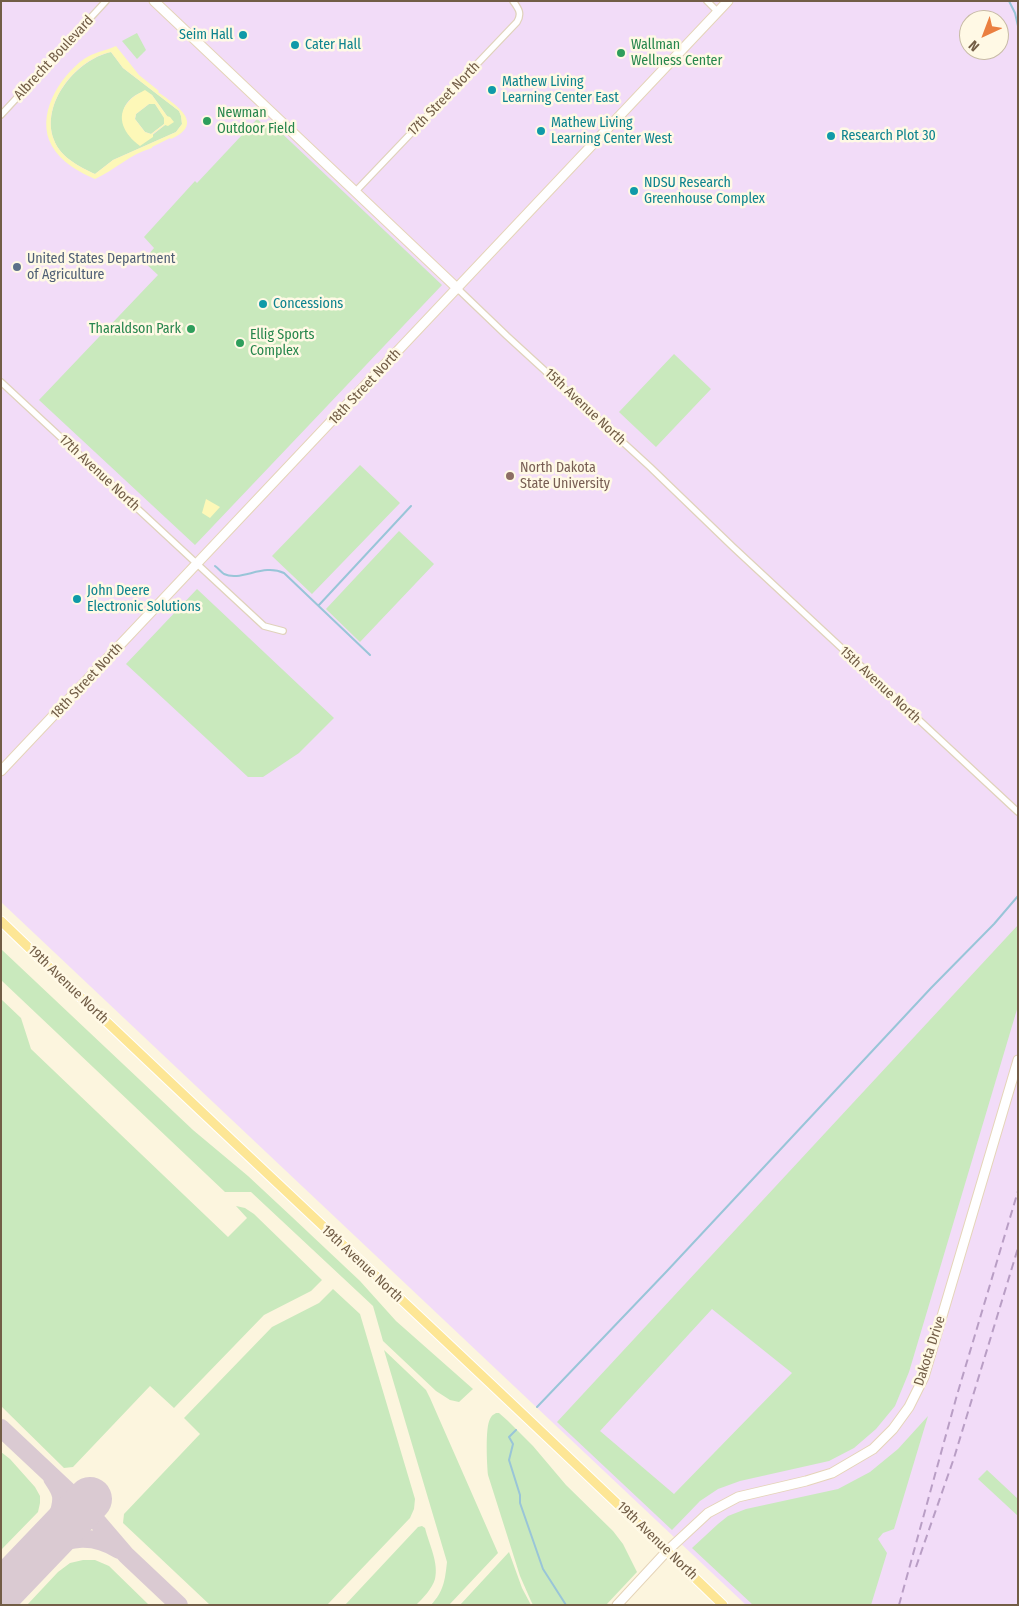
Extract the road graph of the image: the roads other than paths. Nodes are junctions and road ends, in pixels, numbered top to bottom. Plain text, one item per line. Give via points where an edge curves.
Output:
1 (106, 1) edge
2 (154, 1) edge
3 (513, 1) edge
4 (707, 1) edge
5 (728, 1) edge
6 (718, 12) junction
7 (1, 115) edge
8 (355, 192) junction
9 (458, 289) junction
10 (1, 382) edge
11 (197, 565) junction
12 (283, 631) dead end
13 (1, 771) edge
14 (1018, 812) edge
15 (1, 921) edge
16 (1018, 1060) edge
17 (668, 1551) junction
18 (617, 1605) edge
19 (723, 1605) edge

1 - 7 street, Albrecht Boulevard
2 - 8 street, 15th Avenue North
3 - 8 street, 17th Street North via 520,11 517,22
4 - 6 street
5 - 6 street, 18th Street North
6 - 9 street, 18th Street North
8 - 9 street, 15th Avenue North
9 - 11 street, 18th Street North
9 - 14 street, 15th Avenue North
10 - 11 street, 17th Avenue North
11 - 12 street, 17th Avenue North via 264,626
11 - 13 street, 18th Street North
15 - 17 main road, 19th Avenue North
16 - 17 street, Dakota Drive via 924,1377 909,1407 873,1450 832,1473 738,1497 708,1513
17 - 18 street, Dakota Drive
17 - 19 main road, 19th Avenue North

